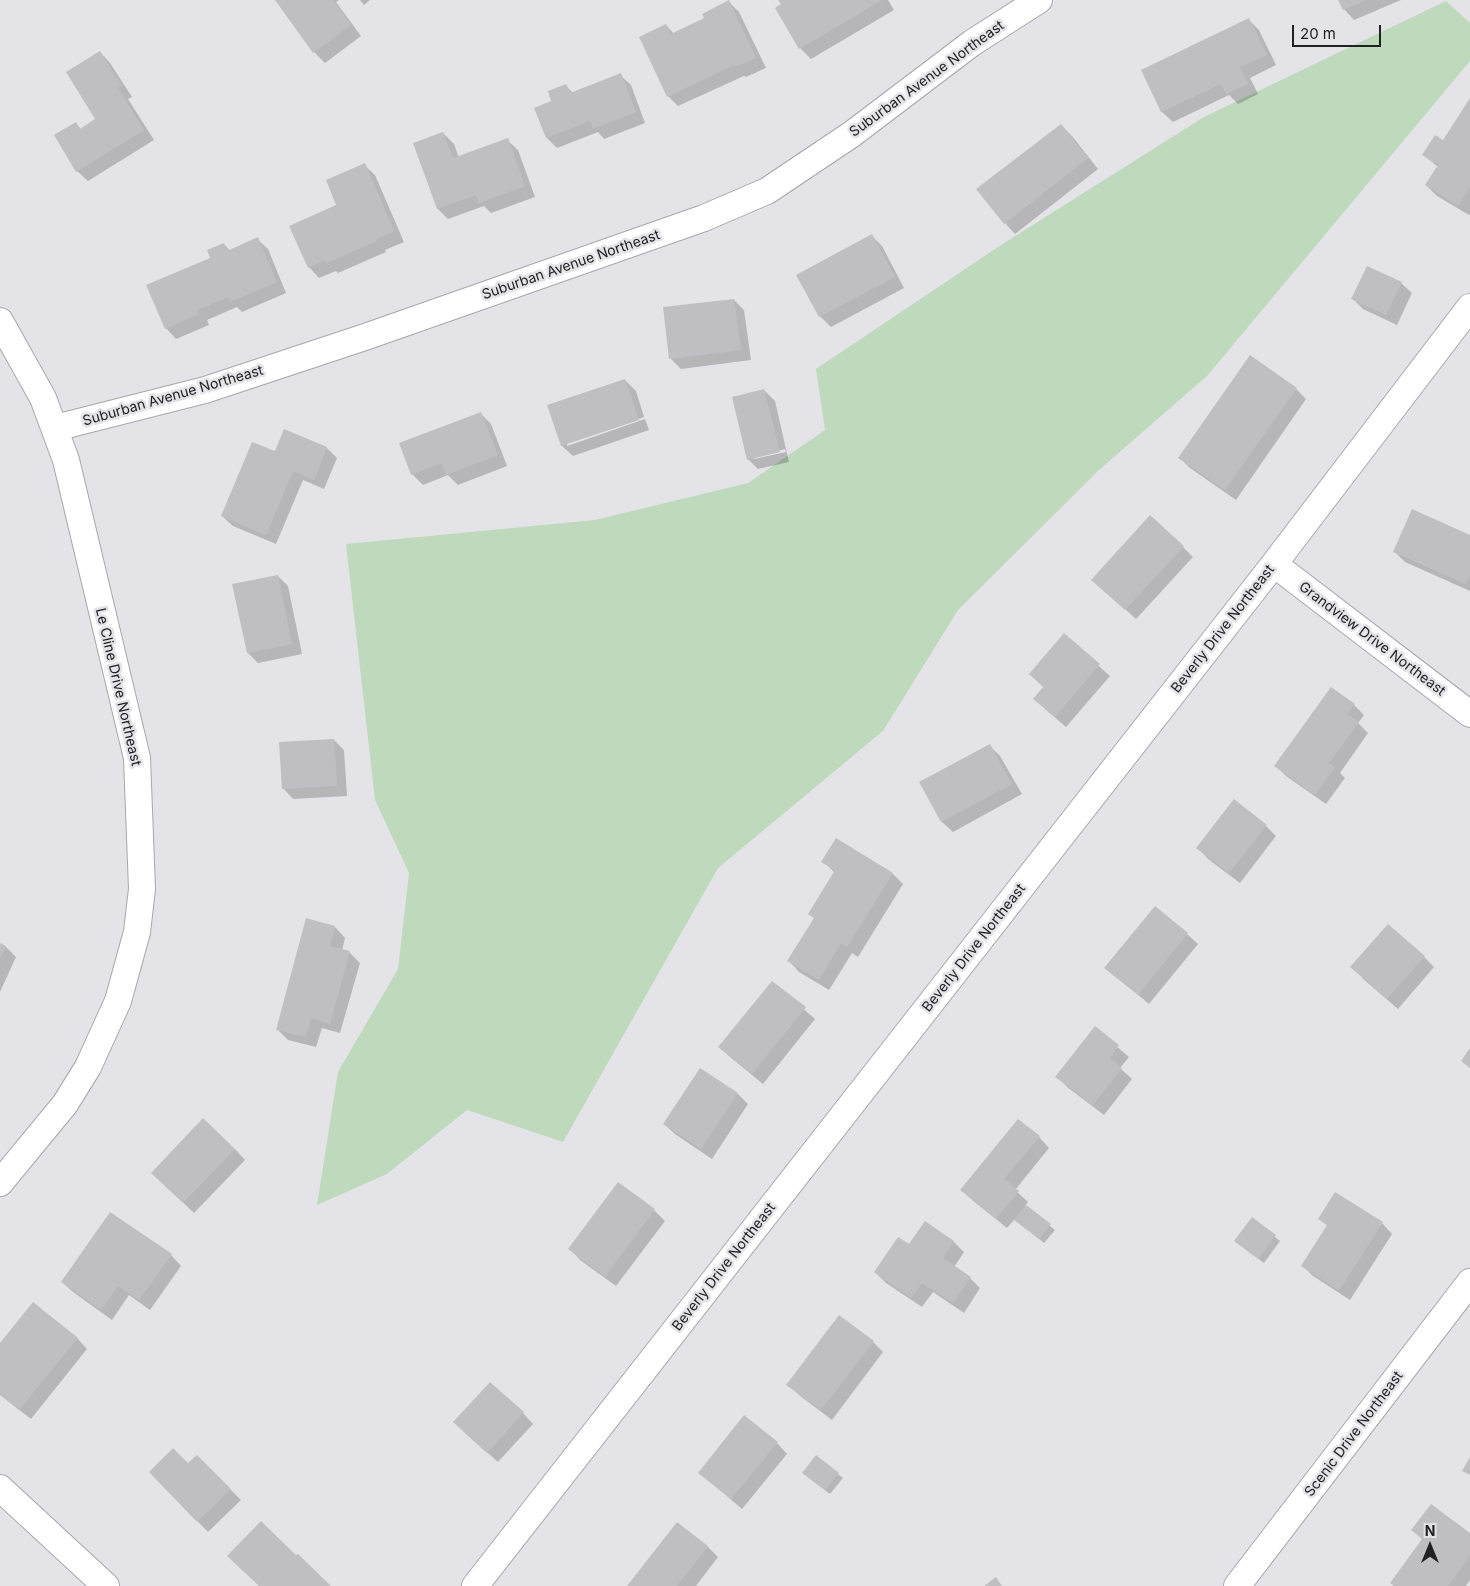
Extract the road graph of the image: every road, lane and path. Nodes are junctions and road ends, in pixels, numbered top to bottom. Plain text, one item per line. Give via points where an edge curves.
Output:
1 (1039, 0) edge
2 (1470, 307) edge
3 (0, 321) edge
4 (55, 428) junction
5 (1274, 564) junction
6 (1470, 714) edge
7 (0, 1183) edge
8 (1470, 1282) edge
9 (0, 1488) edge
10 (106, 1586) edge
11 (475, 1586) edge
12 (1237, 1586) edge

1 - 4 street, Suburban Avenue Northeast via 972,43 852,134 758,195 704,218 205,390
2 - 5 street, Beverly Drive Northeast
3 - 4 street, Le Cline Drive Northeast via 43,398
4 - 7 street, Le Cline Drive Northeast via 66,460 137,758 142,890 137,932 118,1001 88,1067 65,1104
5 - 6 street, Grandview Drive Northeast
5 - 11 street, Beverly Drive Northeast
8 - 12 street, Scenic Drive Northeast
9 - 10 street

